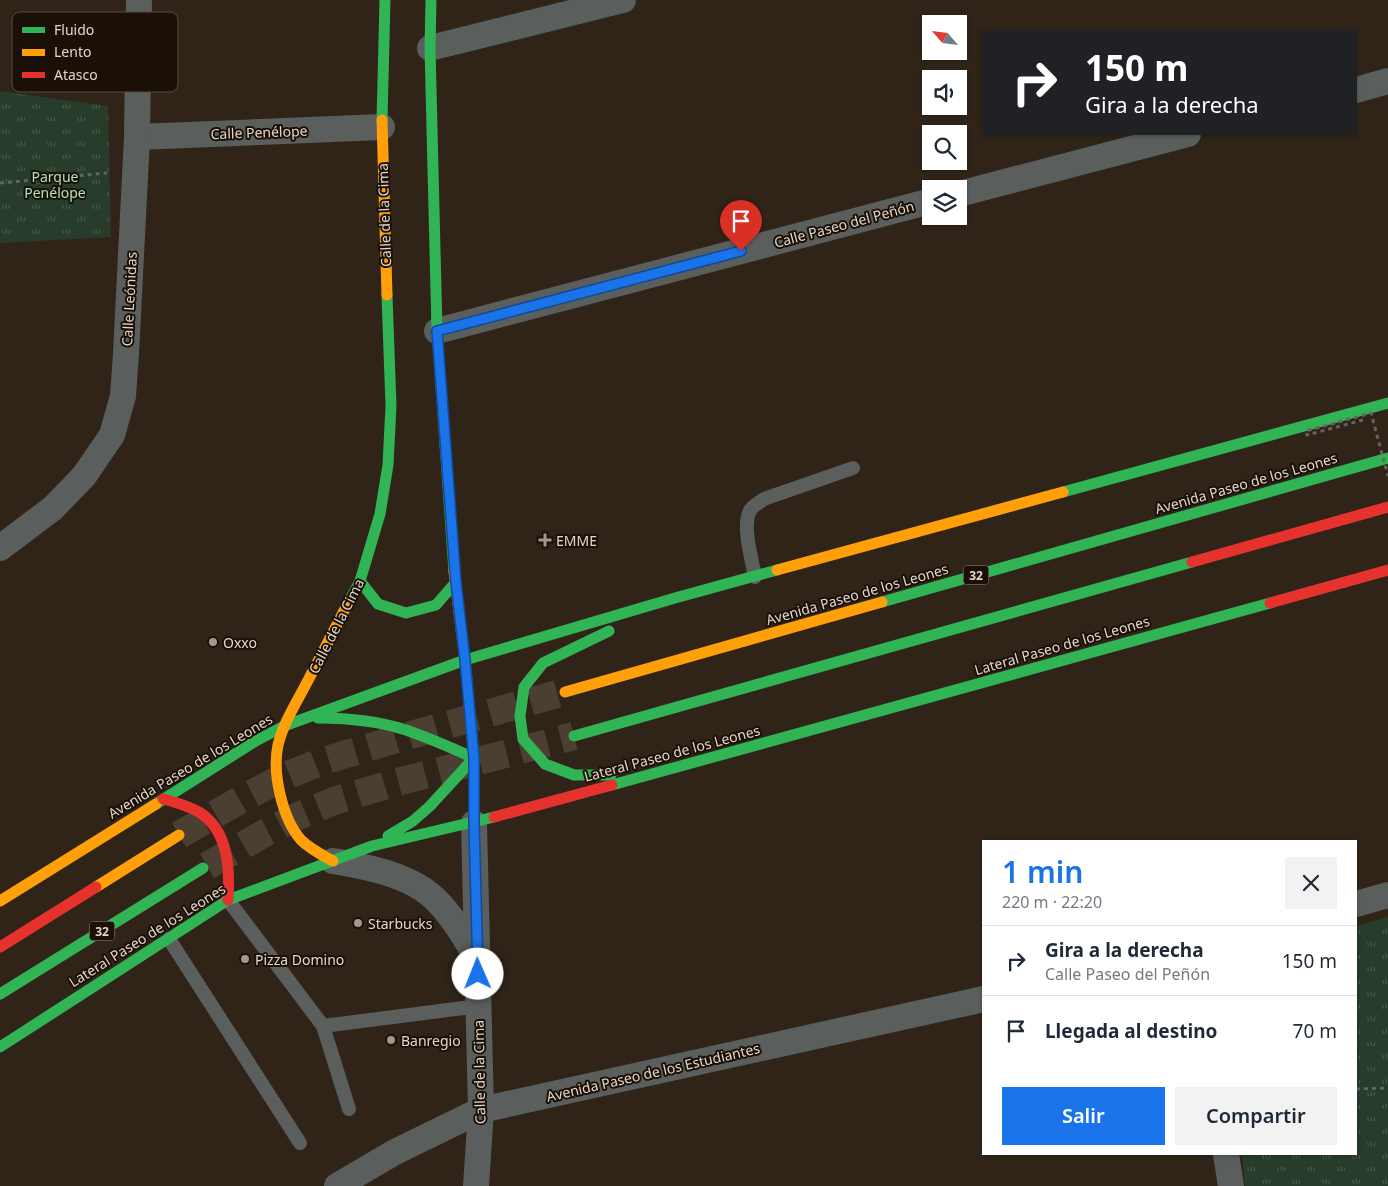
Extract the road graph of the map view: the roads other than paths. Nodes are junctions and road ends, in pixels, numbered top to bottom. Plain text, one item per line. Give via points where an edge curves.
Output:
1 (385, 0) edge
2 (431, 0) edge
3 (622, 0) edge
4 (430, 48) junction
5 (1388, 81) edge
6 (1357, 90) edge
7 (138, 92) edge
8 (382, 127) junction
9 (1184, 135) edge
10 (137, 137) junction
11 (967, 192) edge
12 (922, 203) edge
13 (437, 331) junction
14 (1388, 403) edge
15 (1388, 458) edge
16 (853, 468) dead end
17 (1388, 507) edge
18 (0, 548) edge
19 (1388, 570) edge
20 (755, 577) junction
21 (360, 581) junction
22 (456, 583) junction
23 (675, 598) junction
24 (465, 660) junction
25 (565, 692) tunnel mouth
26 (307, 718) junction
27 (284, 726) junction
28 (574, 736) tunnel mouth
29 (474, 758) junction
30 (698, 761) junction
31 (163, 799) junction
32 (474, 823) junction
33 (179, 835) tunnel mouth
34 (372, 846) junction
35 (333, 861) junction
36 (203, 868) tunnel mouth
37 (1388, 895) edge
38 (228, 900) junction
39 (0, 901) edge
40 (1357, 904) edge
41 (169, 939) junction
42 (0, 947) edge
43 (478, 959) junction
44 (0, 994) edge
45 (982, 999) edge
46 (479, 1006) junction
47 (323, 1026) junction
48 (0, 1046) edge
49 (348, 1109) dead end
50 (481, 1110) junction
51 (300, 1143) dead end
52 (1226, 1155) edge
53 (337, 1186) edge
54 (476, 1186) edge
55 (1230, 1186) edge

1 - 8 street, Calle de la Cima
2 - 4 street, Calle de la Cima
3 - 4 street
4 - 13 street, Calle de la Cima
5 - 6 street
7 - 10 street, Calle Leónidas
8 - 10 street, Calle Penélope
8 - 21 street, Calle de la Cima via 391,406 388,465 380,514
9 - 11 street
10 - 18 street, Calle Leónidas via 123,396 112,435 84,476 53,508
12 - 13 street, Calle Paseo del Peñón
13 - 22 street, Calle de la Cima
14 - 20 street
15 - 25 street, Avenida Paseo de los Leones / 32
16 - 20 lane via 764,499 752,508 747,520
17 - 28 street
19 - 30 street, Lateral Paseo de los Leones
20 - 23 street
21 - 22 street via 378,604 406,613 436,605
21 - 27 street, Calle de la Cima
22 - 24 street, Calle de la Cima
23 - 24 street
23 - 30 street via 543,664 524,687 520,716 522,739 545,764 574,775 605,776
24 - 26 street, Avenida Paseo de los Leones
24 - 29 street, Calle de la Cima
26 - 27 street, Avenida Paseo de los Leones
26 - 29 street via 344,718 395,727
27 - 31 street, Avenida Paseo de los Leones
27 - 35 street, Calle de la Cima via 277,750 280,798 299,837 315,852
29 - 32 street, Calle de la Cima
29 - 34 street via 413,821
30 - 32 street, Lateral Paseo de los Leones
31 - 38 street via 204,815 218,833 227,852 230,870
31 - 39 street, Avenida Paseo de los Leones
32 - 34 street, Lateral Paseo de los Leones
32 - 43 street, Calle de la Cima
33 - 42 street
34 - 35 street, Lateral Paseo de los Leones
35 - 38 street, Lateral Paseo de los Leones
35 - 43 street, Calle de la Cima via 388,873 416,885 436,900
36 - 44 street, 32
37 - 40 street
38 - 41 street, Lateral Paseo de los Leones
38 - 47 lane
41 - 48 street, Lateral Paseo de los Leones
41 - 51 lane
43 - 46 street, Calle de la Cima
45 - 50 street, Avenida Paseo de los Estudiantes
46 - 47 lane
46 - 50 street, Calle de la Cima
47 - 49 lane
50 - 53 street, Avenida Paseo de los Estudiantes via 395,1152
50 - 54 street, Calle de la Cima
52 - 55 street

